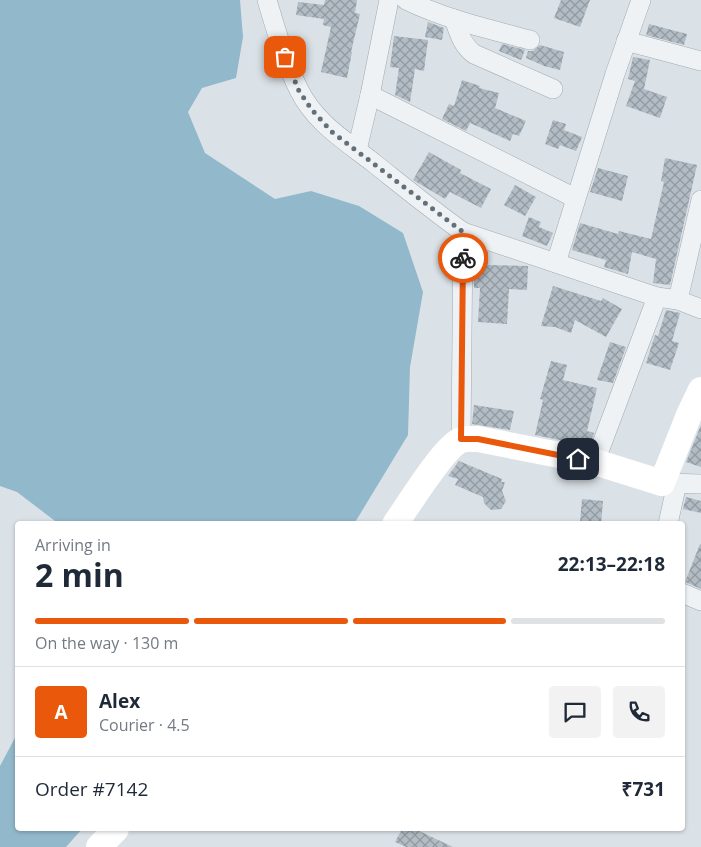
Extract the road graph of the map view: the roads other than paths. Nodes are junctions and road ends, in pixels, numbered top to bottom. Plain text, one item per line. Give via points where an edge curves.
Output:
1 (267, 0) edge
2 (389, 0) edge
3 (406, 0) edge
4 (641, 0) edge
5 (454, 19) junction
6 (530, 40) dead end
7 (626, 40) junction
8 (701, 60) edge
9 (553, 89) dead end
10 (370, 95) junction
11 (357, 150) junction
12 (575, 198) junction
13 (701, 200) edge
14 (463, 232) junction
15 (556, 263) junction
16 (657, 296) junction
17 (678, 300) junction
18 (701, 309) edge
19 (701, 390) edge
20 (461, 439) junction
21 (595, 462) junction
22 (670, 483) junction
23 (701, 484) edge
24 (397, 521) edge
25 (668, 521) edge
26 (685, 594) edge
27 (701, 601) edge
28 (114, 831) edge
29 (100, 847) edge

1 - 11 street via 299,91 332,132
2 - 10 street
3 - 5 street
4 - 7 street
5 - 6 street
5 - 9 street via 466,49
7 - 8 street
7 - 12 street
10 - 11 street
10 - 12 street
11 - 14 street
12 - 15 street
13 - 17 street
14 - 15 street
14 - 20 street
15 - 16 street
16 - 17 street
16 - 21 street
17 - 18 street
19 - 22 main road via 689,415
20 - 21 main road via 478,439
20 - 24 main road via 442,458
21 - 22 main road
22 - 23 street
22 - 25 street
26 - 27 street
28 - 29 main road

